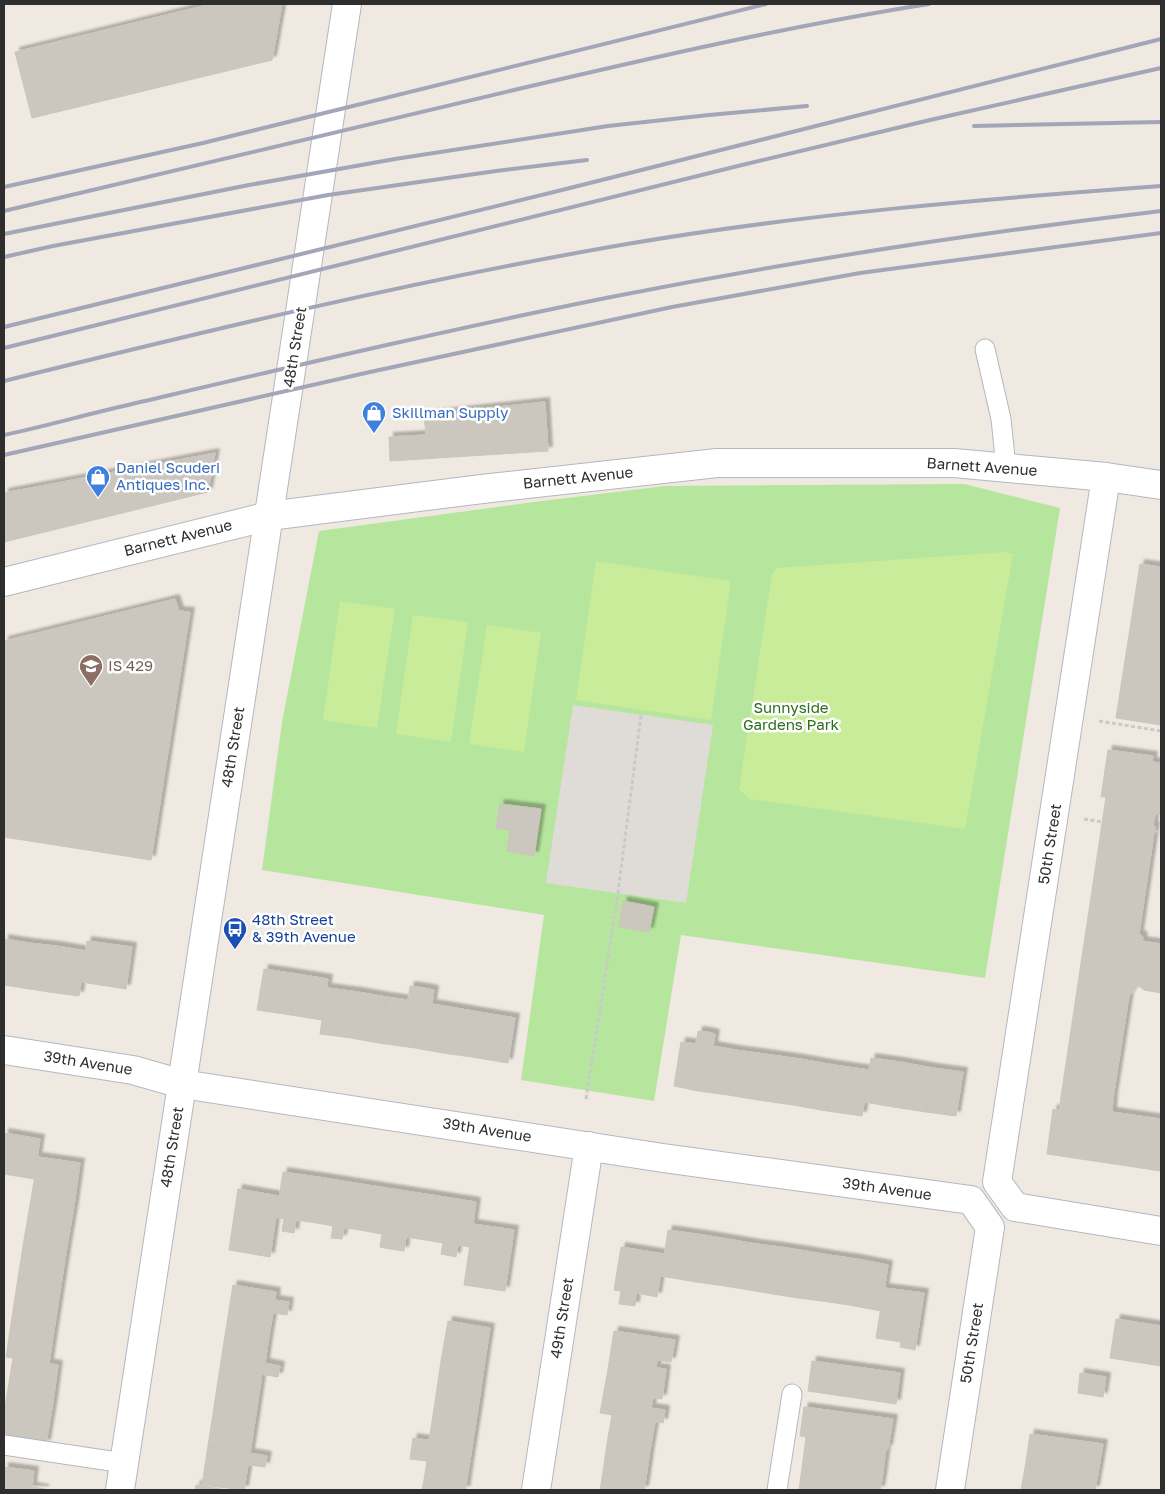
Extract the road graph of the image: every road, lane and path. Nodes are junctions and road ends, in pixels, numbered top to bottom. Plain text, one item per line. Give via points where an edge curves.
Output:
1 (347, 4) edge
2 (984, 349) dead end
3 (1006, 467) junction
4 (1106, 477) junction
5 (1161, 485) edge
6 (269, 516) junction
7 (4, 582) edge
8 (641, 715) dead end
9 (1099, 720) dead end
10 (1161, 731) edge
11 (1084, 819) dead end
12 (1102, 822) dead end
13 (1154, 831) dead end
14 (1161, 833) edge
15 (4, 1050) edge
16 (182, 1084) junction
17 (586, 1099) dead end
18 (589, 1146) junction
19 (972, 1200) joint
20 (1161, 1231) edge
21 (792, 1394) dead end
22 (4, 1445) edge
23 (124, 1463) junction
24 (120, 1490) edge
25 (536, 1490) edge
26 (777, 1490) edge
27 (950, 1490) edge

1 - 6 street, 48th Street
2 - 3 lane via 1001,419
3 - 4 street, Barnett Avenue
3 - 6 street, Barnett Avenue via 954,462 717,462
4 - 5 street, Barnett Avenue
4 - 20 street, 50th Street via 997,1182 1015,1207
6 - 7 street, Barnett Avenue
6 - 16 street, 48th Street
8 - 17 path
9 - 10 path
11 - 12 path
13 - 14 path
15 - 16 street, 39th Avenue via 133,1070
16 - 18 street, 39th Avenue
16 - 23 street, 48th Street
18 - 19 street, 39th Avenue
18 - 25 street, 49th Street
19 - 27 street, 50th Street via 990,1227
21 - 26 lane
22 - 23 lane
23 - 24 street, 48th Street

